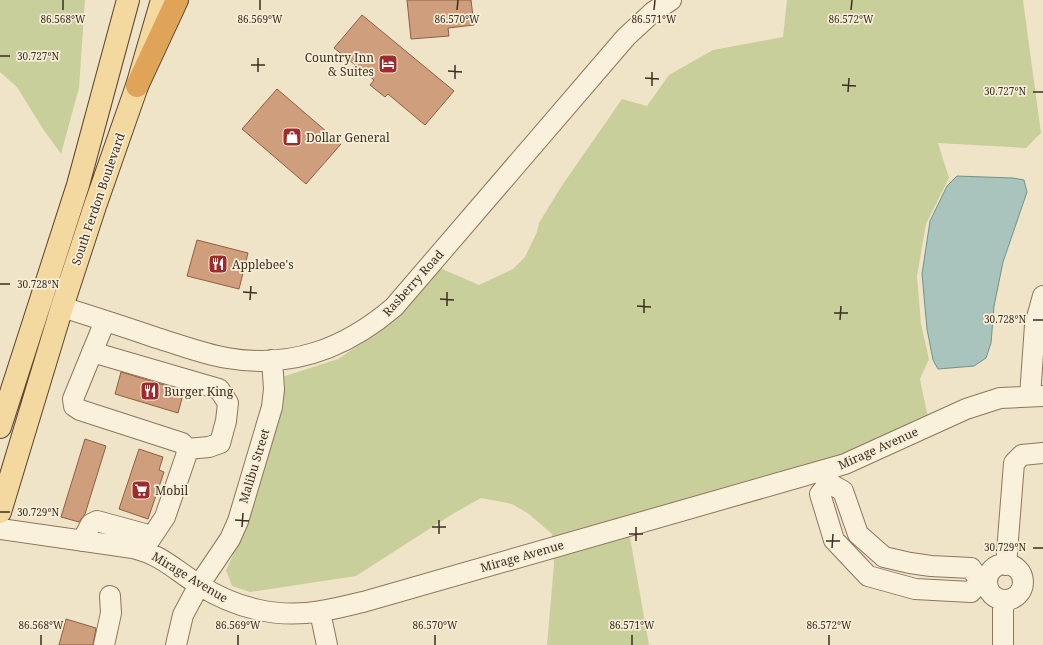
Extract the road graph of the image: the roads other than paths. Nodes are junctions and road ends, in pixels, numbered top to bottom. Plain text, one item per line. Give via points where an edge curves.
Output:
1 (128, 0) edge
2 (162, 0) edge
3 (177, 0) edge
4 (671, 0) edge
5 (137, 86) junction
6 (1043, 296) edge
7 (62, 306) junction
8 (105, 321) junction
9 (92, 352) junction
10 (272, 360) junction
11 (1036, 396) edge
12 (2, 418) edge
13 (187, 449) junction
14 (1043, 453) edge
15 (827, 476) junction
16 (0, 512) edge
17 (0, 529) edge
18 (148, 543) junction
19 (868, 543) junction
20 (853, 560) junction
21 (1006, 565) junction
22 (946, 567) junction
23 (983, 581) junction
24 (200, 585) junction
25 (946, 590) junction
26 (110, 596) dead end
27 (1003, 600) junction
28 (320, 612) junction
29 (104, 645) edge
30 (176, 645) edge
31 (327, 645) edge
32 (1003, 645) edge

1 - 12 main road, South Ferdon Boulevard via 78,185
2 - 5 main road, South Ferdon Boulevard
3 - 5 highway
4 - 10 street, Rasberry Road via 653,12 626,37 394,307 367,328 337,345 288,360
5 - 7 main road, South Ferdon Boulevard
6 - 11 street via 1036,325
7 - 8 street, Rasberry Road
7 - 16 main road, South Ferdon Boulevard
8 - 9 street
8 - 10 street, Rasberry Road via 208,354 246,360
9 - 13 street via 73,399 74,406 182,443
9 - 13 street via 218,389 228,403 220,443
10 - 24 street, Malibu Street via 272,407 238,521 230,539
11 - 15 street, Mirage Avenue via 1000,398 966,409 845,464
13 - 18 street via 165,517
14 - 21 street via 1022,454 1014,463
15 - 19 street via 843,491 858,534
15 - 20 street via 820,494 834,540
15 - 28 street, Mirage Avenue
17 - 18 street, Mirage Avenue via 133,548
18 - 24 street, Mirage Avenue via 160,558
19 - 20 street
19 - 22 street via 884,557
20 - 25 street via 868,576 915,589
21 - 23 street via 994,568
21 - 27 street via 1017,570 1022,577 1022,588 1014,597
22 - 23 street via 971,568
22 - 25 street
23 - 25 street via 971,592
23 - 27 street via 992,595
24 - 28 street, Mirage Avenue via 231,602 253,610 276,613
24 - 30 street, Malibu Street via 184,615
26 - 29 street via 111,613
27 - 32 street
28 - 31 street

